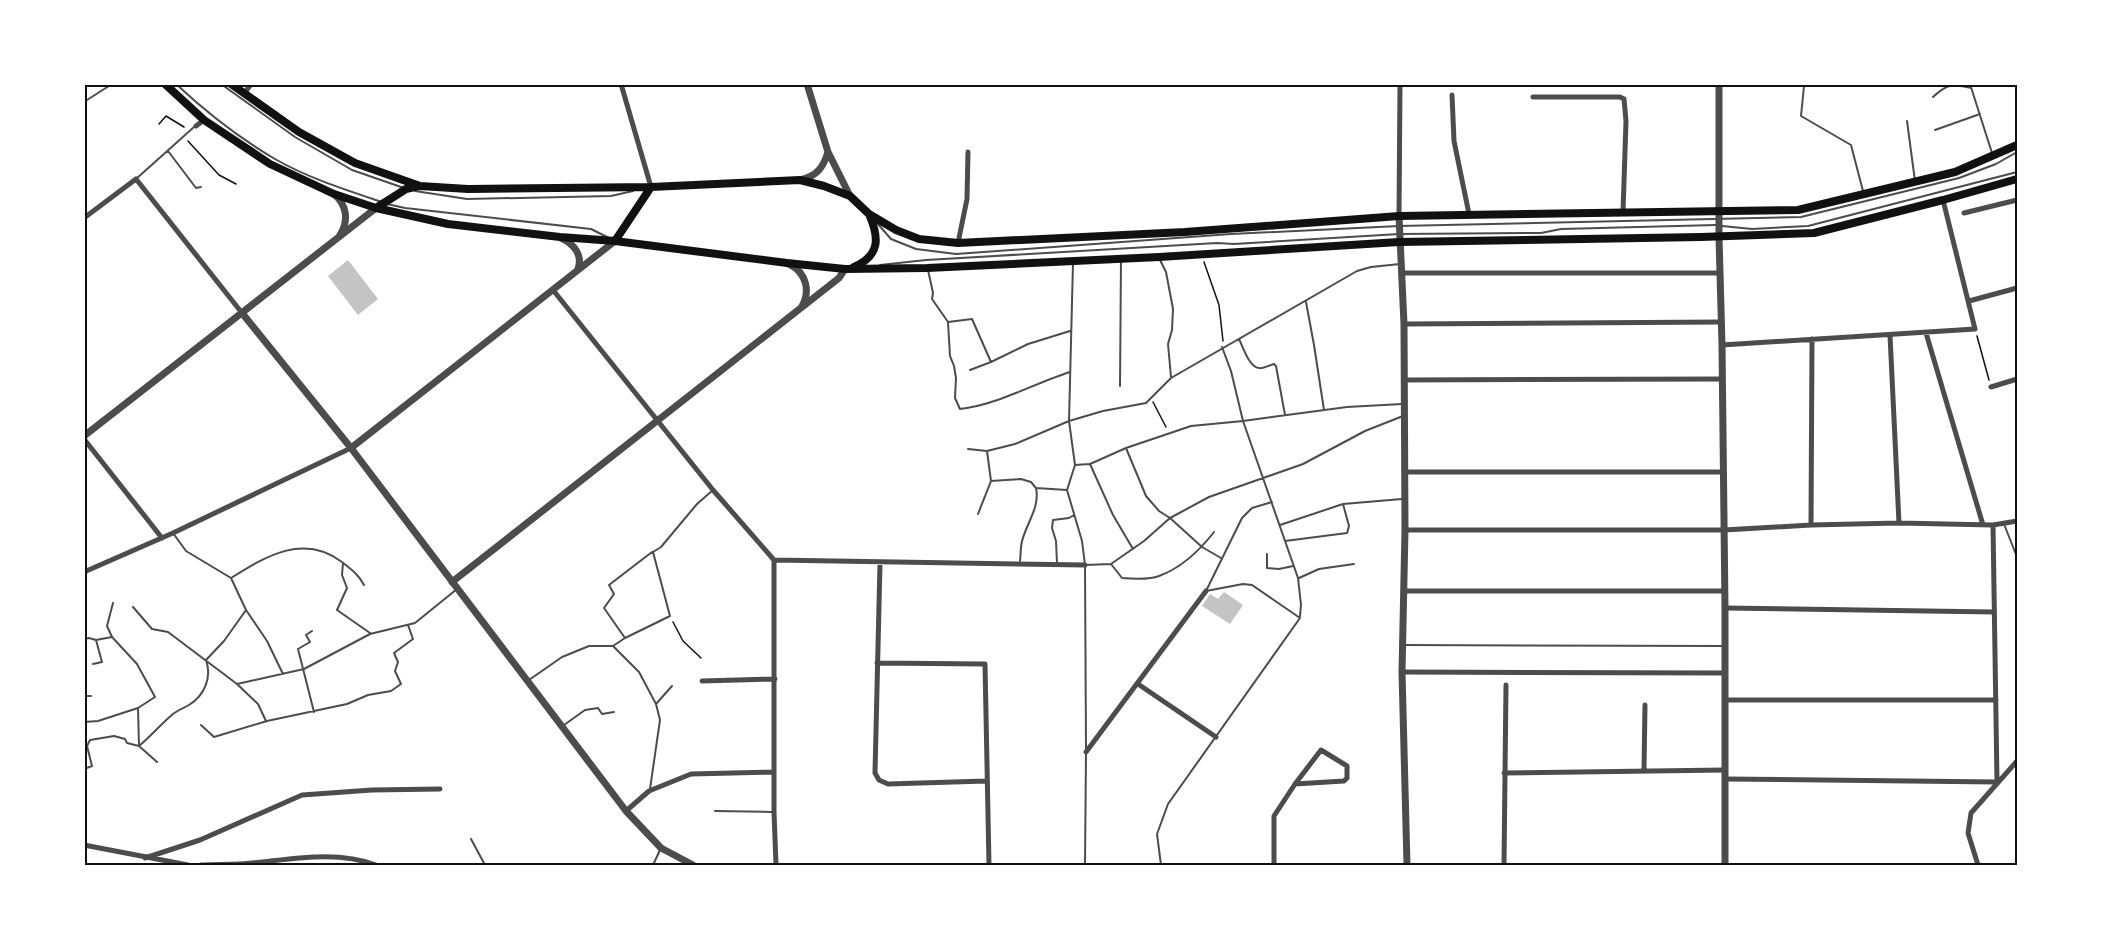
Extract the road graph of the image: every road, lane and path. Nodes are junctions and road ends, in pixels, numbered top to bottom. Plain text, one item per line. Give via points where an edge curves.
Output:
1 (112, 84) edge
2 (165, 84) edge
3 (176, 84) edge
4 (221, 84) edge
5 (231, 84) edge
6 (251, 84) edge
7 (621, 84) edge
8 (807, 84) edge
9 (1400, 84) edge
10 (1719, 84) edge
11 (1806, 84) edge
12 (1970, 84) edge
13 (1971, 88) junction
14 (244, 94) junction
15 (1452, 95) dead end
16 (1934, 96) dead end
17 (1533, 97) dead end
18 (87, 100) dead end
19 (1980, 114) junction
20 (204, 120) junction
21 (1907, 121) dead end
22 (159, 124) dead end
23 (196, 126) joint
24 (1935, 130) dead end
25 (190, 131) junction
26 (183, 137) junction
27 (2017, 146) edge
28 (168, 151) junction
29 (828, 152) junction
30 (968, 152) dead end
31 (2017, 152) edge
32 (1993, 157) junction
33 (2017, 172) edge
34 (136, 179) junction
35 (2017, 179) edge
36 (800, 180) junction
37 (1915, 182) junction
38 (236, 183) dead end
39 (420, 186) junction
40 (651, 186) junction
41 (201, 187) dead end
42 (406, 189) junction
43 (334, 194) junction
44 (1863, 195) junction
45 (850, 196) junction
46 (1943, 200) junction
47 (2017, 200) edge
48 (384, 203) junction
49 (376, 208) junction
50 (1623, 212) junction
51 (1964, 213) dead end
52 (869, 214) junction
53 (1469, 214) junction
54 (1399, 216) junction
55 (84, 218) edge
56 (1719, 218) junction
57 (1399, 234) junction
58 (560, 237) junction
59 (1719, 237) junction
60 (337, 240) junction
61 (615, 241) junction
62 (958, 243) junction
63 (1159, 257) junction
64 (1121, 258) junction
65 (1074, 260) junction
66 (1203, 261) dead end
67 (787, 263) junction
68 (1400, 264) junction
69 (927, 268) junction
70 (845, 269) junction
71 (577, 272) junction
72 (1401, 273) junction
73 (1720, 273) junction
74 (2017, 288) edge
75 (553, 290) junction
76 (1969, 301) junction
77 (1306, 302) junction
78 (800, 310) junction
79 (242, 313) junction
80 (1722, 321) junction
81 (948, 322) junction
82 (1404, 324) junction
83 (1975, 329) junction
84 (1070, 331) junction
85 (1926, 333) junction
86 (1890, 335) junction
87 (1239, 339) junction
88 (1812, 339) junction
89 (1722, 345) junction
90 (1222, 347) junction
91 (991, 362) junction
92 (970, 370) dead end
93 (1070, 372) junction
94 (1171, 378) junction
95 (1722, 379) junction
96 (2017, 379) edge
97 (1404, 380) junction
98 (1120, 386) dead end
99 (1991, 387) joint
100 (1151, 399) junction
101 (1405, 404) junction
102 (1323, 410) junction
103 (1285, 415) junction
104 (1404, 416) junction
105 (658, 421) junction
106 (1069, 421) junction
107 (1243, 421) junction
108 (1169, 433) junction
109 (84, 437) edge
110 (351, 448) junction
111 (968, 448) dead end
112 (1126, 448) junction
113 (987, 452) junction
114 (1090, 464) junction
115 (1075, 465) junction
116 (1405, 472) junction
117 (1723, 472) junction
118 (1264, 478) junction
119 (991, 482) junction
120 (1036, 488) junction
121 (713, 490) junction
122 (1067, 490) junction
123 (1404, 499) junction
124 (1272, 502) junction
125 (1343, 504) junction
126 (978, 514) dead end
127 (1074, 515) junction
128 (1170, 518) junction
129 (2017, 521) edge
130 (1899, 523) junction
131 (2004, 524) junction
132 (1280, 525) junction
133 (1811, 525) junction
134 (1983, 525) junction
135 (1993, 525) junction
136 (1405, 530) junction
137 (1724, 530) junction
138 (1214, 532) dead end
139 (173, 533) junction
140 (162, 538) junction
141 (1285, 542) junction
142 (1202, 547) junction
143 (1133, 549) junction
144 (653, 552) junction
145 (1267, 554) dead end
146 (2017, 557) edge
147 (1221, 558) junction
148 (774, 560) junction
149 (343, 563) junction
150 (880, 563) junction
151 (1020, 564) junction
152 (1110, 564) junction
153 (1354, 564) dead end
154 (1057, 565) junction
155 (1085, 565) junction
156 (1293, 566) junction
157 (84, 572) edge
158 (231, 578) junction
159 (1298, 578) junction
160 (364, 585) dead end
161 (455, 586) junction
162 (1206, 591) junction
163 (1405, 591) junction
164 (1725, 591) junction
165 (113, 603) dead end
166 (133, 607) dead end
167 (1725, 608) junction
168 (246, 610) junction
169 (1994, 612) junction
170 (670, 616) junction
171 (1300, 618) junction
172 (408, 625) junction
173 (312, 631) dead end
174 (370, 634) junction
175 (112, 637) junction
176 (625, 638) junction
177 (84, 639) edge
178 (96, 640) junction
179 (1403, 645) junction
180 (613, 646) junction
181 (1724, 646) junction
182 (701, 658) dead end
183 (206, 660) junction
184 (877, 663) junction
185 (93, 664) dead end
186 (304, 669) junction
187 (1402, 672) junction
188 (1724, 673) junction
189 (283, 674) junction
190 (775, 679) junction
191 (527, 681) junction
192 (702, 681) dead end
193 (237, 684) junction
194 (1138, 684) junction
195 (1506, 685) dead end
196 (672, 686) dead end
197 (84, 696) edge
198 (91, 696) dead end
199 (1725, 700) junction
200 (1996, 700) junction
201 (656, 704) junction
202 (1645, 705) dead end
203 (138, 708) junction
204 (314, 712) junction
205 (614, 712) dead end
206 (267, 721) junction
207 (84, 722) edge
208 (201, 725) dead end
209 (561, 727) junction
210 (1216, 737) junction
211 (139, 746) junction
212 (1086, 752) junction
213 (2017, 761) edge
214 (157, 762) dead end
215 (84, 769) edge
216 (1644, 770) junction
217 (1725, 770) junction
218 (774, 772) junction
219 (1504, 773) junction
220 (1725, 779) junction
221 (987, 781) junction
222 (1997, 782) junction
223 (1295, 784) junction
224 (440, 789) dead end
225 (650, 791) junction
226 (626, 811) junction
227 (715, 811) dead end
228 (774, 812) junction
229 (471, 839) dead end
230 (84, 844) edge
231 (661, 848) junction
232 (145, 858) junction
233 (250, 864) edge
234 (687, 864) edge
235 (188, 865) edge
236 (201, 865) edge
237 (376, 865) edge
238 (485, 865) edge
239 (653, 865) edge
240 (776, 865) edge
241 (989, 865) edge
242 (1084, 865) edge
243 (1161, 865) edge
244 (1274, 865) edge
245 (1407, 865) edge
246 (1504, 865) edge
247 (1725, 865) edge
248 (1978, 865) edge

1 - 18 lane
2 - 20 main road
3 - 48 lane via 210,116 275,160
4 - 42 lane via 295,137 352,170
5 - 14 main road
6 - 14 street
7 - 40 street
8 - 29 street
9 - 54 street
10 - 56 street
11 - 44 lane via 1802,116 1851,145
12 - 13 lane
13 - 16 lane via 1952,84
13 - 19 lane
14 - 39 main road via 299,132 355,163
15 - 53 street via 1454,141
17 - 50 street via 1624,99
19 - 24 lane
19 - 32 lane
20 - 23 street
20 - 43 main road via 270,164
21 - 37 lane
22 - 25 path via 166,116
23 - 25 lane
25 - 26 lane
26 - 28 lane
26 - 38 path via 219,176
27 - 32 main road
28 - 34 lane
28 - 41 lane via 196,188
29 - 36 street via 815,175
29 - 45 street
30 - 62 street via 967,199
31 - 56 lane via 1959,178 1801,217
32 - 37 main road
33 - 56 lane via 1808,226 1752,229
34 - 55 street
34 - 79 street
35 - 46 main road
36 - 40 main road
36 - 45 main road
37 - 44 main road
39 - 40 main road
39 - 42 main road
40 - 42 lane via 611,196 467,200
40 - 61 main road
42 - 48 main road
43 - 49 main road
43 - 60 street via 345,211
44 - 56 main road via 1798,210
45 - 52 main road
46 - 59 main road via 1814,233
46 - 76 street
47 - 51 street
48 - 49 main road
48 - 61 lane via 591,229
49 - 58 main road via 448,224
49 - 60 street
50 - 53 main road
50 - 56 main road
52 - 57 lane via 891,239 916,249 956,254 1231,234
52 - 62 main road via 919,239
52 - 70 main road via 877,236 876,246 864,262
53 - 54 main road
54 - 57 street
54 - 62 main road
56 - 57 lane
56 - 57 lane via 1541,233
56 - 59 street
57 - 59 main road
57 - 63 main road
57 - 68 street
57 - 70 lane via 948,259
58 - 61 main road
58 - 71 street via 575,248 580,263
59 - 73 street
60 - 79 street
61 - 67 main road
61 - 71 street
63 - 64 main road
63 - 94 lane via 1167,272 1173,309 1168,344
64 - 65 main road
64 - 98 lane
65 - 69 main road
65 - 84 lane
66 - 90 path via 1219,305
67 - 70 main road
67 - 78 street via 795,267 806,283 807,293
68 - 72 street
68 - 77 lane via 1357,271
69 - 70 main road
69 - 81 lane via 932,299
70 - 78 street via 839,279
71 - 75 street
72 - 73 street
72 - 82 street
73 - 80 street
74 - 76 street
75 - 105 street
75 - 110 street
76 - 83 street
77 - 87 lane
77 - 102 lane
78 - 105 street
79 - 109 street
79 - 110 street
80 - 82 street
80 - 89 street
81 - 91 lane via 972,320
81 - 93 lane via 955,398 960,409
82 - 97 street
83 - 85 street
83 - 99 path
84 - 91 lane via 1028,344
84 - 93 lane
85 - 86 street
85 - 134 street
86 - 88 street
86 - 130 street
87 - 90 lane
87 - 103 lane via 1256,367 1276,366
88 - 89 street
88 - 133 street
89 - 95 street
90 - 94 lane
90 - 107 lane
91 - 92 lane
93 - 106 lane
94 - 100 lane
95 - 97 street
95 - 117 street
96 - 99 street
97 - 101 street
100 - 106 lane
100 - 108 path
101 - 102 lane
101 - 104 street
102 - 103 lane
103 - 107 lane
104 - 116 street
104 - 118 lane
105 - 121 street
105 - 161 street
106 - 113 lane
106 - 115 lane
107 - 108 lane via 1191,426
107 - 118 lane
108 - 112 lane
109 - 140 street
110 - 139 street
110 - 161 street
111 - 113 lane
112 - 114 lane
112 - 128 lane via 1146,496
113 - 119 lane
114 - 115 lane
114 - 143 lane
115 - 122 lane
116 - 117 street
116 - 123 street
117 - 137 street
118 - 124 lane
118 - 128 lane via 1209,497
119 - 120 lane via 1020,479
119 - 126 lane
120 - 122 lane
120 - 151 lane via 1038,495 1022,540
121 - 144 lane
121 - 148 street
122 - 127 lane
123 - 125 lane
123 - 136 street
124 - 132 lane
124 - 147 lane via 1252,508 1242,518
125 - 132 lane
125 - 141 lane via 1347,533
127 - 154 lane via 1053,520
127 - 155 lane
128 - 142 lane
128 - 143 lane
129 - 131 street
130 - 133 street
130 - 134 street
131 - 135 street
131 - 146 lane
132 - 141 lane
133 - 137 street
134 - 135 street
135 - 169 street
136 - 137 street
136 - 163 street
137 - 164 street
138 - 142 lane
139 - 140 street
139 - 158 lane via 186,551
140 - 157 street
141 - 156 lane
142 - 147 lane
142 - 152 lane via 1158,577 1122,578
143 - 152 lane
144 - 170 lane
144 - 176 lane via 609,585 614,594 604,608
145 - 156 lane via 1267,568
147 - 162 lane
148 - 150 street
148 - 190 street
149 - 158 lane via 316,549 282,550
149 - 160 lane
149 - 174 lane via 347,588 337,610
150 - 151 street
150 - 184 street
151 - 154 street
152 - 155 lane
153 - 159 lane via 1319,569
154 - 155 street
155 - 212 lane
156 - 159 lane
158 - 168 lane
159 - 171 lane
161 - 172 lane
161 - 191 street
162 - 171 lane via 1252,585
162 - 194 street
163 - 164 street
163 - 179 street
164 - 167 street
165 - 175 lane via 107,626
166 - 183 lane via 152,629 168,632
167 - 169 street
167 - 181 street
168 - 183 lane
168 - 189 lane
169 - 200 street
170 - 176 lane
170 - 182 path via 683,641
171 - 210 lane
172 - 174 lane
172 - 204 lane via 412,639 394,653 399,686
173 - 186 lane via 306,635 310,642 298,649
174 - 186 lane
175 - 178 lane
175 - 203 lane via 137,664 154,696
176 - 180 lane
177 - 178 lane
178 - 185 lane via 102,663
179 - 181 lane
179 - 187 street
180 - 191 lane via 589,646 562,657
180 - 201 lane via 639,672
181 - 188 street
183 - 193 lane
183 - 211 lane via 208,681 191,704 181,708
184 - 221 street via 985,664
184 - 221 street via 875,773 879,780 888,784
186 - 189 lane
186 - 204 lane
187 - 188 street
187 - 245 street
188 - 199 street
189 - 193 lane
190 - 192 street
190 - 218 street
191 - 209 street
193 - 206 lane via 258,704
194 - 210 street
194 - 212 street
195 - 219 street
196 - 201 lane
197 - 198 lane
199 - 200 street
199 - 217 street
200 - 222 street
201 - 225 lane via 660,720
202 - 216 street
203 - 207 lane
203 - 211 lane
204 - 206 lane
205 - 209 lane via 585,710
206 - 208 lane via 214,737
209 - 226 street
210 - 243 lane via 1168,804 1157,834
211 - 214 lane
211 - 215 lane via 114,736 90,740 87,746 92,766
212 - 242 lane
213 - 222 street
216 - 217 street
216 - 219 street
217 - 220 street
218 - 225 street via 691,774
218 - 228 street
219 - 246 street
220 - 222 street
220 - 247 street
221 - 241 street
222 - 248 street via 1971,813 1968,832
223 - 223 street via 1321,750 1347,766 1344,781
223 - 244 street via 1274,816
224 - 232 street via 302,795 200,840
225 - 226 street
226 - 231 street
227 - 228 lane
228 - 240 street
229 - 238 lane
230 - 232 street
231 - 234 street
231 - 239 lane
232 - 235 street
233 - 236 street
233 - 237 street via 304,857 360,859

